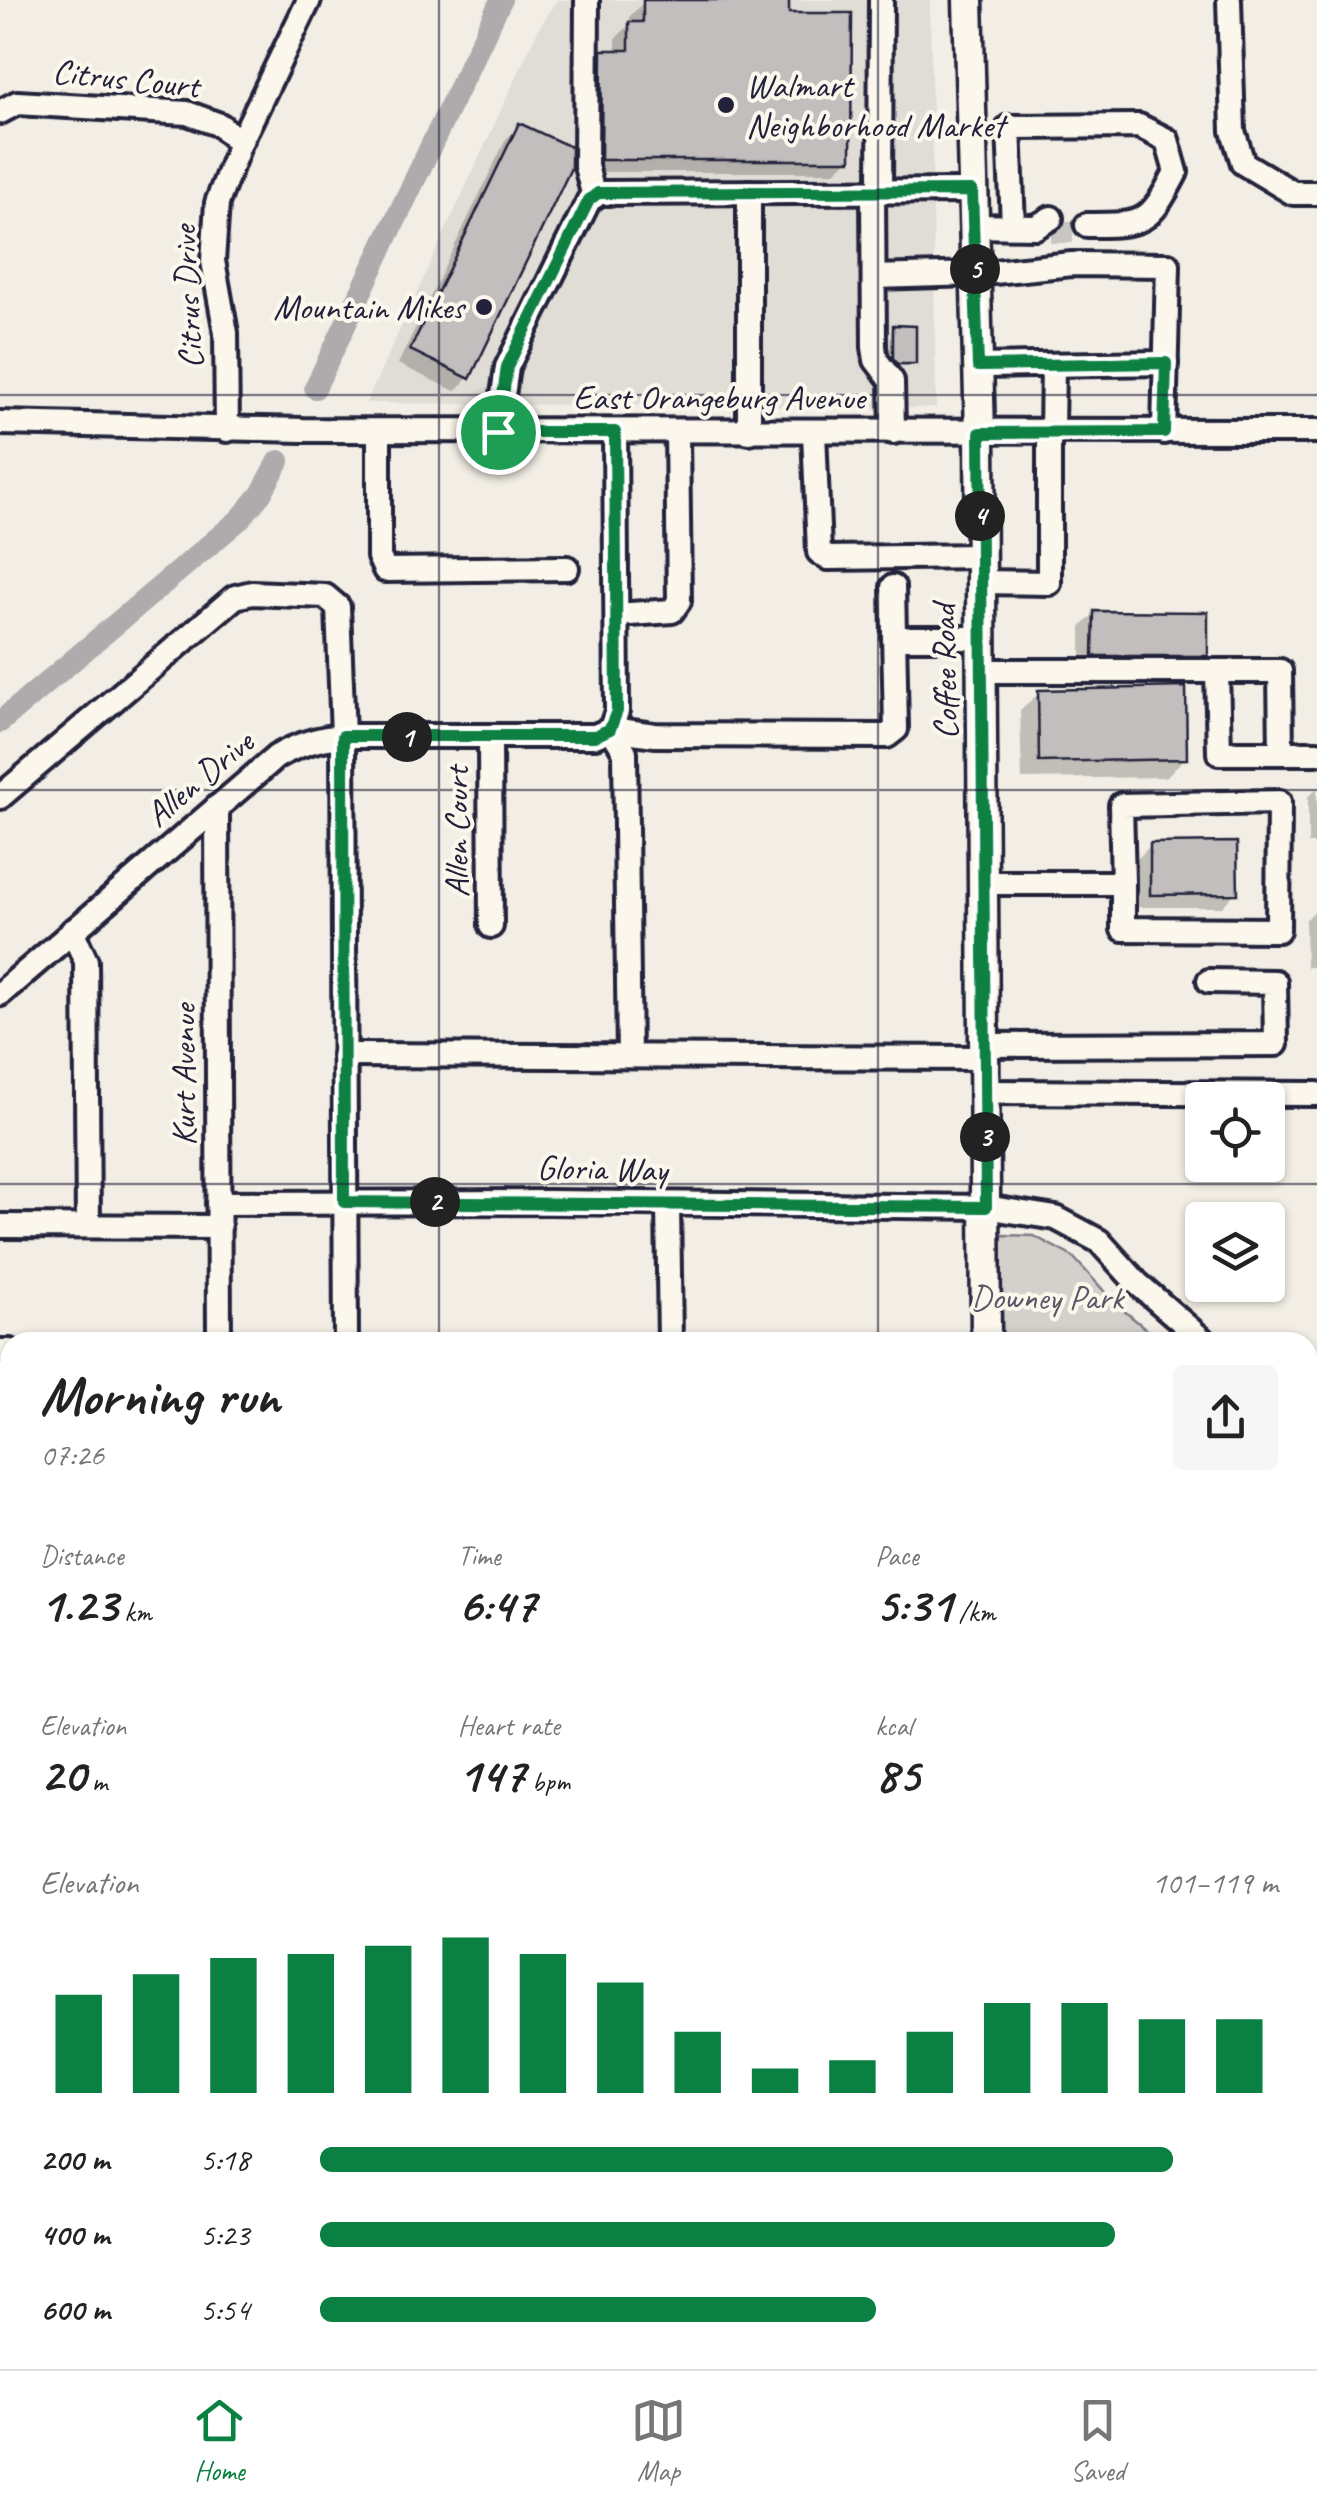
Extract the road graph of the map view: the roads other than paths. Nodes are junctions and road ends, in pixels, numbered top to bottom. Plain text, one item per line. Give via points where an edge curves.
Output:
1 (309, 0) edge
2 (587, 0) edge
3 (881, 0) edge
4 (968, 0) edge
5 (1229, 0) edge
6 (0, 112) edge
7 (1009, 127) junction
8 (970, 129) junction
9 (240, 144) junction
10 (876, 191) junction
11 (972, 191) junction
12 (748, 192) junction
13 (1317, 193) edge
14 (594, 196) junction
15 (973, 226) junction
16 (1055, 226) junction
17 (975, 274) junction
18 (874, 277) junction
19 (1166, 363) junction
20 (1052, 365) junction
21 (978, 366) junction
22 (0, 423) edge
23 (228, 430) junction
24 (379, 431) junction
25 (1317, 431) edge
26 (498, 432) junction
27 (615, 432) junction
28 (678, 432) junction
29 (750, 432) junction
30 (814, 432) junction
31 (893, 432) junction
32 (1050, 432) junction
33 (1164, 432) junction
34 (980, 433) junction
35 (567, 568) dead end
36 (981, 569) junction
37 (893, 587) dead end
38 (617, 615) junction
39 (894, 638) junction
40 (981, 638) junction
41 (1218, 670) junction
42 (982, 671) junction
43 (610, 729) junction
44 (343, 736) junction
45 (490, 738) junction
46 (1281, 753) junction
47 (1317, 753) edge
48 (0, 797) edge
49 (217, 807) junction
50 (983, 883) junction
51 (1123, 883) junction
52 (491, 926) dead end
53 (72, 931) junction
54 (1210, 981) dead end
55 (0, 994) edge
56 (985, 1052) junction
57 (344, 1055) junction
58 (629, 1056) junction
59 (985, 1092) junction
60 (1317, 1094) edge
61 (344, 1202) junction
62 (668, 1204) junction
63 (986, 1207) junction
64 (218, 1215) junction
65 (0, 1226) edge
66 (88, 1226) junction
67 (220, 1332) edge
68 (346, 1332) edge
69 (670, 1332) edge
70 (986, 1332) edge
71 (1193, 1332) edge

1 - 9 street, Citrus Drive
2 - 14 street via 586,166
3 - 10 street
4 - 8 main road, Coffee Road
5 - 13 street via 1233,131 1243,164 1293,193
6 - 9 street, Citrus Court via 18,104 187,113 220,125
7 - 8 street
7 - 16 street
7 - 16 street via 1140,126 1167,140 1176,172 1149,217 1128,226
8 - 11 main road, Coffee Road
9 - 23 street, Citrus Drive via 213,233 226,332
10 - 11 street
10 - 12 street
10 - 18 street
11 - 15 main road, Coffee Road
12 - 14 street
12 - 29 street
14 - 26 street via 507,367
15 - 16 street
15 - 17 main road, Coffee Road
17 - 18 street
17 - 19 street via 1072,264 1168,265
17 - 21 main road, Coffee Road
18 - 31 street via 874,347 892,381
19 - 20 street
19 - 33 street
20 - 21 street
20 - 32 street
21 - 34 main road, Coffee Road
22 - 23 street, East Orangeburg Avenue
23 - 24 street, East Orangeburg Avenue
24 - 26 street, East Orangeburg Avenue
24 - 35 street via 379,557 386,570
25 - 33 street, East Orangeburg Avenue
26 - 27 street, East Orangeburg Avenue
27 - 28 street, East Orangeburg Avenue
27 - 38 street
28 - 29 street, East Orangeburg Avenue
28 - 38 street via 679,601 672,611
29 - 30 street, East Orangeburg Avenue
30 - 31 street, East Orangeburg Avenue
30 - 36 street via 819,552 828,558
31 - 34 street, East Orangeburg Avenue
32 - 33 street, East Orangeburg Avenue
32 - 34 street, East Orangeburg Avenue
32 - 36 street via 1049,583
34 - 36 main road, Coffee Road
36 - 40 main road, Coffee Road
37 - 39 street
38 - 43 street via 617,711
39 - 40 street
39 - 43 street, Allen Drive via 896,729 887,736
40 - 42 main road, Coffee Road
41 - 42 street
41 - 46 street via 1280,670
41 - 46 street via 1219,753
42 - 50 main road, Coffee Road
43 - 45 street, Allen Drive via 595,736
43 - 58 street via 625,752
44 - 45 street, Allen Drive
44 - 48 street via 338,608 325,596 252,593 235,598
44 - 49 street, Allen Drive via 276,756
44 - 57 street
45 - 52 street, Allen Court
46 - 47 street
49 - 53 street, Allen Drive
49 - 64 street, Kurt Avenue
50 - 51 street
50 - 56 main road, Coffee Road
51 - 51 street via 1121,804 1279,802 1278,930 1123,929
53 - 55 street, Allen Drive
53 - 66 street via 86,960
54 - 56 street via 1276,982 1276,1044
56 - 58 street
56 - 59 main road, Coffee Road
57 - 58 street
57 - 61 street
59 - 60 street
59 - 63 main road, Coffee Road
61 - 62 street, Gloria Way
61 - 64 street, Gloria Way
61 - 68 street
62 - 63 street, Gloria Way
62 - 69 street
63 - 70 main road, Coffee Road
63 - 71 street, Gloria Way via 1056,1218 1100,1241
64 - 66 street, Gloria Way
64 - 67 street, Kurt Avenue
65 - 66 street, Gloria Way

